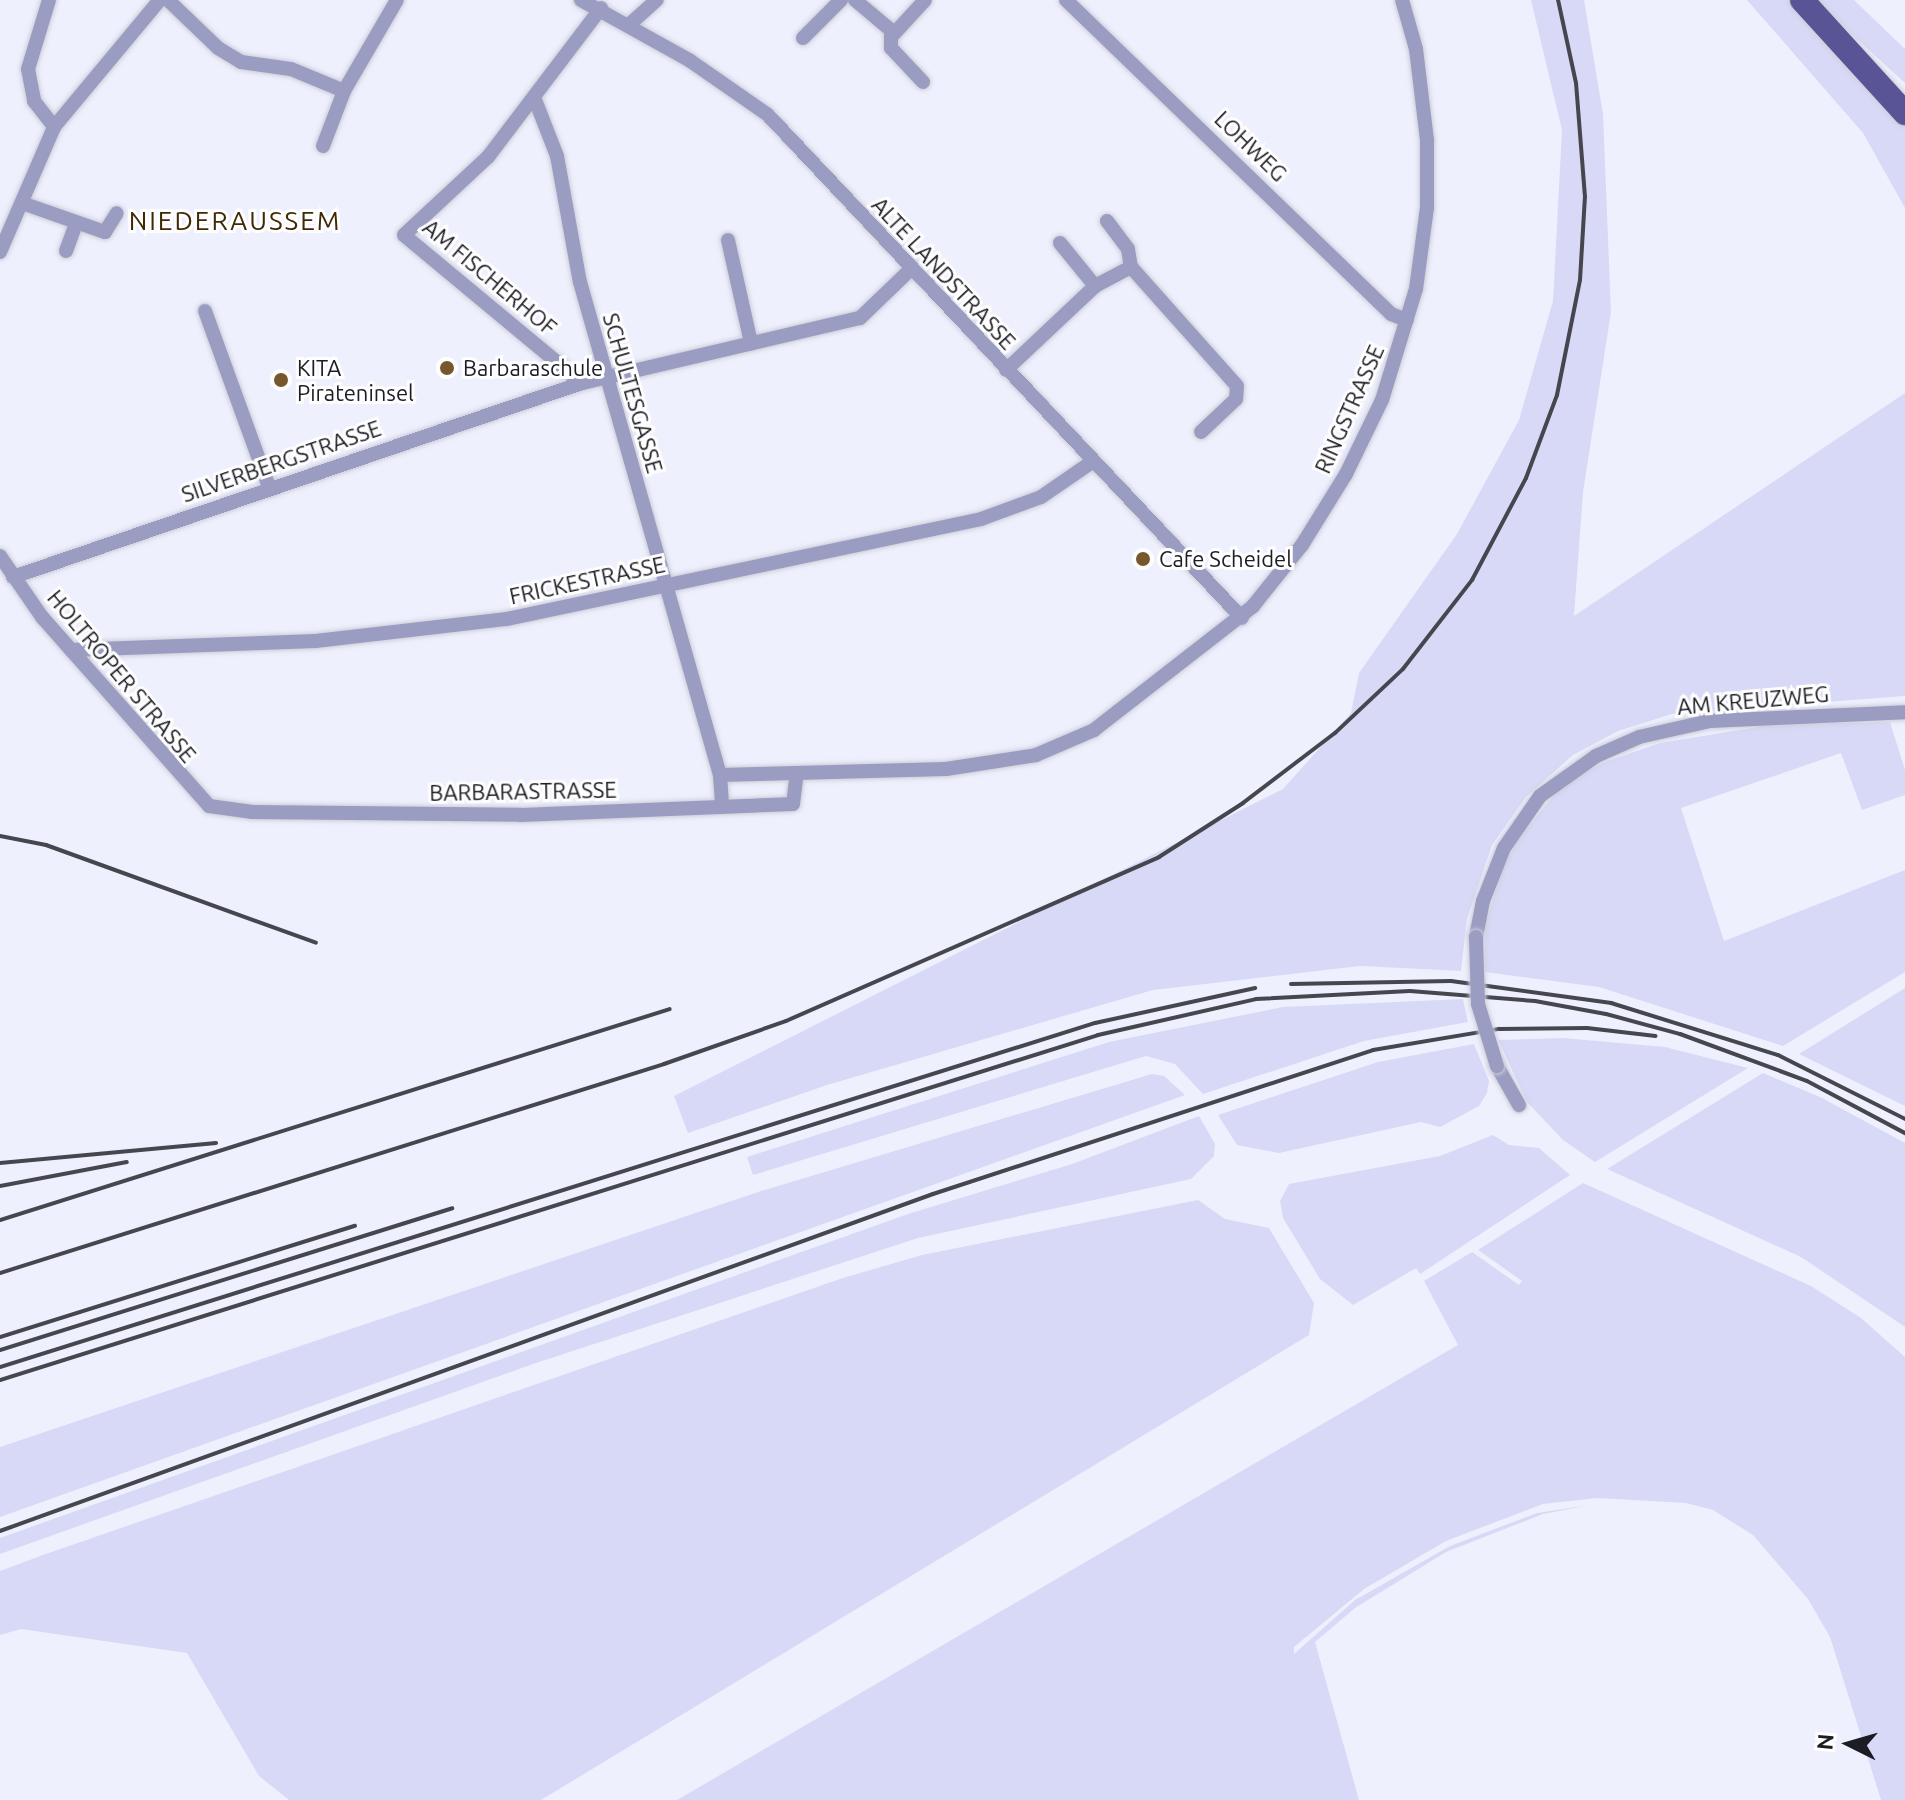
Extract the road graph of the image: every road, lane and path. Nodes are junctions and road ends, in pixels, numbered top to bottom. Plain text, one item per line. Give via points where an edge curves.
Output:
1 (49, 0) edge
2 (160, 0) edge
3 (168, 0) edge
4 (397, 0) edge
5 (581, 0) edge
6 (657, 0) edge
7 (841, 0) edge
8 (855, 0) edge
9 (925, 0) edge
10 (1066, 0) edge
11 (1402, 0) edge
12 (1802, 0) edge
13 (601, 8) junction
14 (630, 24) junction
15 (893, 32) junction
16 (803, 38) dead end
17 (923, 82) dead end
18 (344, 91) junction
19 (534, 97) junction
20 (1905, 113) edge
21 (54, 127) junction
22 (323, 146) dead end
23 (22, 203) junction
24 (117, 213) dead end
25 (1107, 221) dead end
26 (76, 223) junction
27 (728, 240) dead end
28 (1060, 243) dead end
29 (66, 251) dead end
30 (0, 252) edge
31 (1131, 267) junction
32 (912, 268) junction
33 (1095, 286) junction
34 (205, 311) dead end
35 (1407, 320) junction
36 (751, 343) junction
37 (1006, 370) junction
38 (606, 376) junction
39 (582, 383) junction
40 (1201, 432) dead end
41 (1092, 462) junction
42 (269, 487) junction
43 (0, 556) edge
44 (13, 577) junction
45 (664, 586) junction
46 (1242, 618) junction
47 (71, 650) junction
48 (1905, 712) edge
49 (797, 773) junction
50 (720, 775) junction
51 (722, 807) junction
52 (223, 809) joint
53 (1519, 1105) dead end

1 - 21 street via 28,69 34,101
2 - 21 street
3 - 18 street via 218,48 241,62 291,69
4 - 18 street
5 - 13 street, ALTE LANDSTRASSE
6 - 14 street
7 - 16 street
8 - 15 street
9 - 15 street
10 - 35 street, LOHWEG via 1391,314
11 - 35 street, RINGSTRASSE via 1416,49 1428,161 1423,244
12 - 20 main road
13 - 14 street, ALTE LANDSTRASSE
13 - 19 street
14 - 32 street, ALTE LANDSTRASSE via 759,108
15 - 17 street via 891,48
18 - 22 street
19 - 38 street, SCHULTESGASSE via 557,156 580,282
19 - 39 street, AM FISCHERHOF via 488,157 404,235
21 - 23 street
23 - 26 street
23 - 30 street
24 - 26 street via 105,232
25 - 31 street via 1128,249
26 - 29 street
27 - 36 street
28 - 33 street
31 - 33 street
31 - 40 street via 1237,386 1236,399
32 - 36 street, SILVERBERGSTRASSE via 860,318
32 - 37 street, ALTE LANDSTRASSE
33 - 37 street
34 - 42 street
35 - 46 street, RINGSTRASSE via 1382,400 1340,486 1302,545
36 - 38 street, SILVERBERGSTRASSE
37 - 41 street, ALTE LANDSTRASSE
38 - 39 street, SILVERBERGSTRASSE
38 - 45 street, SCHULTESGASSE
39 - 42 street, SILVERBERGSTRASSE
41 - 45 street, FRICKESTRASSE via 1041,497 981,519
41 - 46 street, ALTE LANDSTRASSE
42 - 44 street, SILVERBERGSTRASSE
43 - 44 street, HOLTROPER STRASSE
44 - 47 street, HOLTROPER STRASSE
45 - 47 street, FRICKESTRASSE via 431,630 235,646
45 - 50 street, SCHULTESGASSE
46 - 49 street via 1094,730 1036,755 946,769
47 - 52 street, HOLTROPER STRASSE via 197,798
48 - 53 street, AM KREUZWEG, bridge via 1710,721 1639,737 1596,756 1540,796 1504,848 1483,901 1476,937 1478,1004 1497,1066
49 - 50 street
49 - 51 street, BARBARASTRASSE via 793,804
50 - 51 street, SCHULTESGASSE
51 - 52 street, BARBARASTRASSE via 521,815

